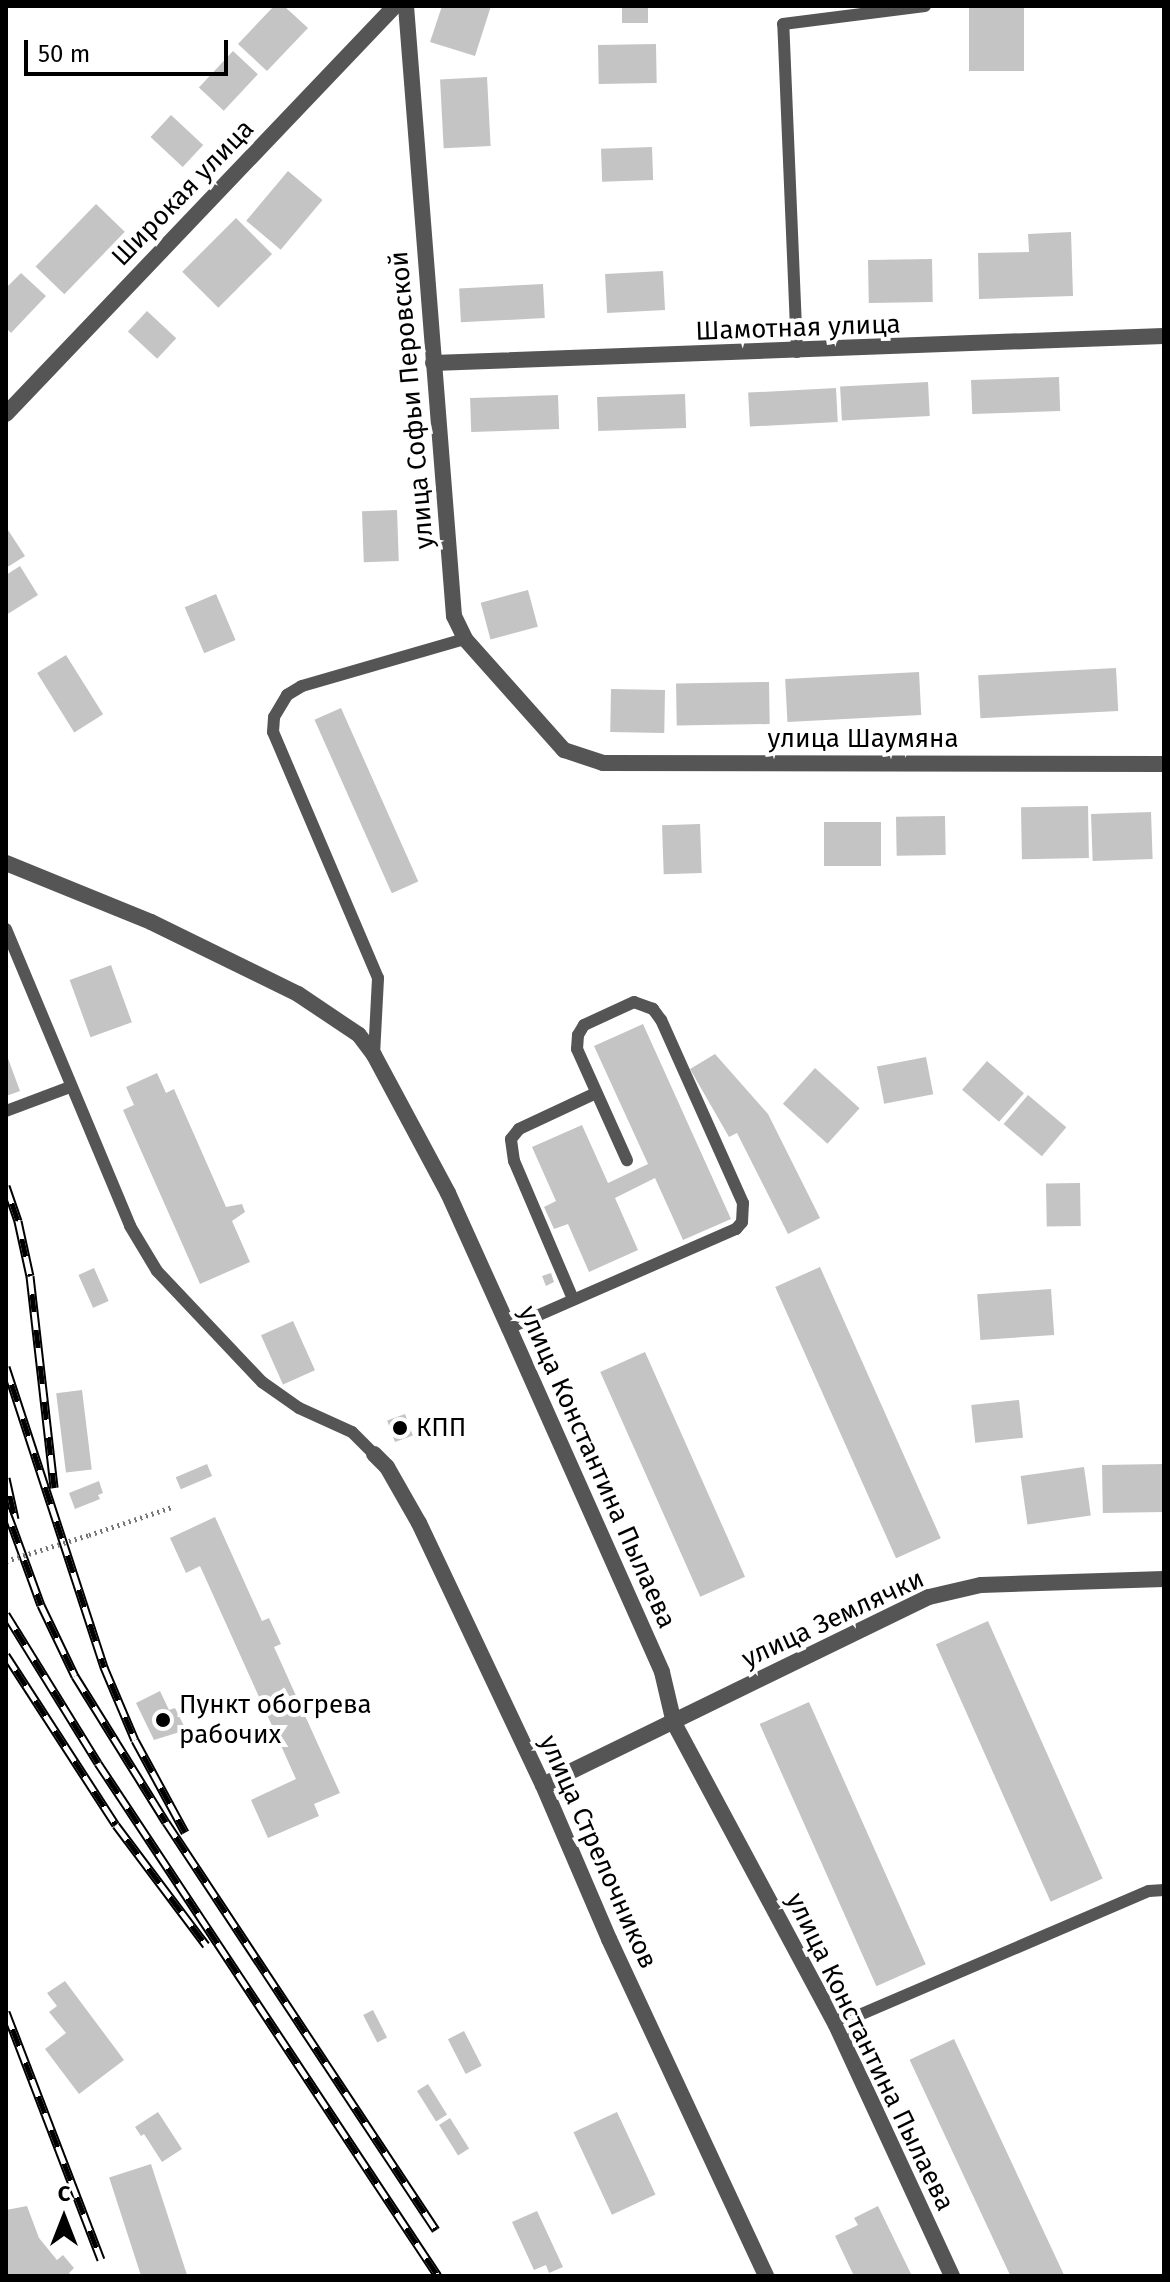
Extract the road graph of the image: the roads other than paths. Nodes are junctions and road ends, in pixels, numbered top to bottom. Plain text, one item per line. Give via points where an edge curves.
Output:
1 (395, 6) edge
2 (406, 6) edge
3 (925, 6) edge
4 (1164, 336) edge
5 (797, 352) junction
6 (433, 363) junction
7 (6, 414) edge
8 (465, 639) junction
9 (564, 750) joint
10 (1164, 764) edge
11 (6, 863) edge
12 (6, 929) edge
13 (374, 1055) junction
14 (70, 1087) junction
15 (596, 1093) junction
16 (6, 1111) edge
17 (627, 1160) dead end
18 (573, 1299) junction
19 (509, 1328) junction
20 (374, 1454) joint
21 (1164, 1579) edge
22 (674, 1723) junction
23 (543, 1785) junction
24 (1164, 1890) edge
25 (836, 2025) junction
26 (766, 2276) edge
27 (952, 2276) edge

1 - 7 street, Широкая улица
2 - 6 street, улица Софьи Перовской
3 - 5 lane via 783,24
4 - 5 street, Шамотная улица
5 - 6 street, Шамотная улица
6 - 8 street, улица Софьи Перовской via 454,616
8 - 9 street, улица Софьи Перовской
8 - 13 lane via 302,686 287,695 274,717 273,732 378,978
9 - 10 street, улица Шаумяна via 603,763
11 - 13 street, улица Константина Пылаева via 151,922 298,994 359,1035
12 - 14 lane
13 - 19 street, улица Константина Пылаева via 448,1193
14 - 16 lane
14 - 20 lane via 141,1247 177,1296 262,1382 299,1408 352,1432
15 - 17 lane
15 - 18 lane via 519,1129 511,1139 514,1161
15 - 18 lane via 577,1056 580,1030 624,1004 653,1009 744,1213 736,1229
18 - 19 lane
19 - 22 street, улица Константина Пылаева via 662,1672
20 - 23 street, улица Стрелочников via 403,1492
21 - 22 street, улица Землячки via 981,1585 929,1597
22 - 23 street, улица Землячки
22 - 25 street, улица Константина Пылаева
23 - 26 street, улица Стрелочников
24 - 25 lane via 1149,1891
25 - 27 street, улица Константина Пылаева

